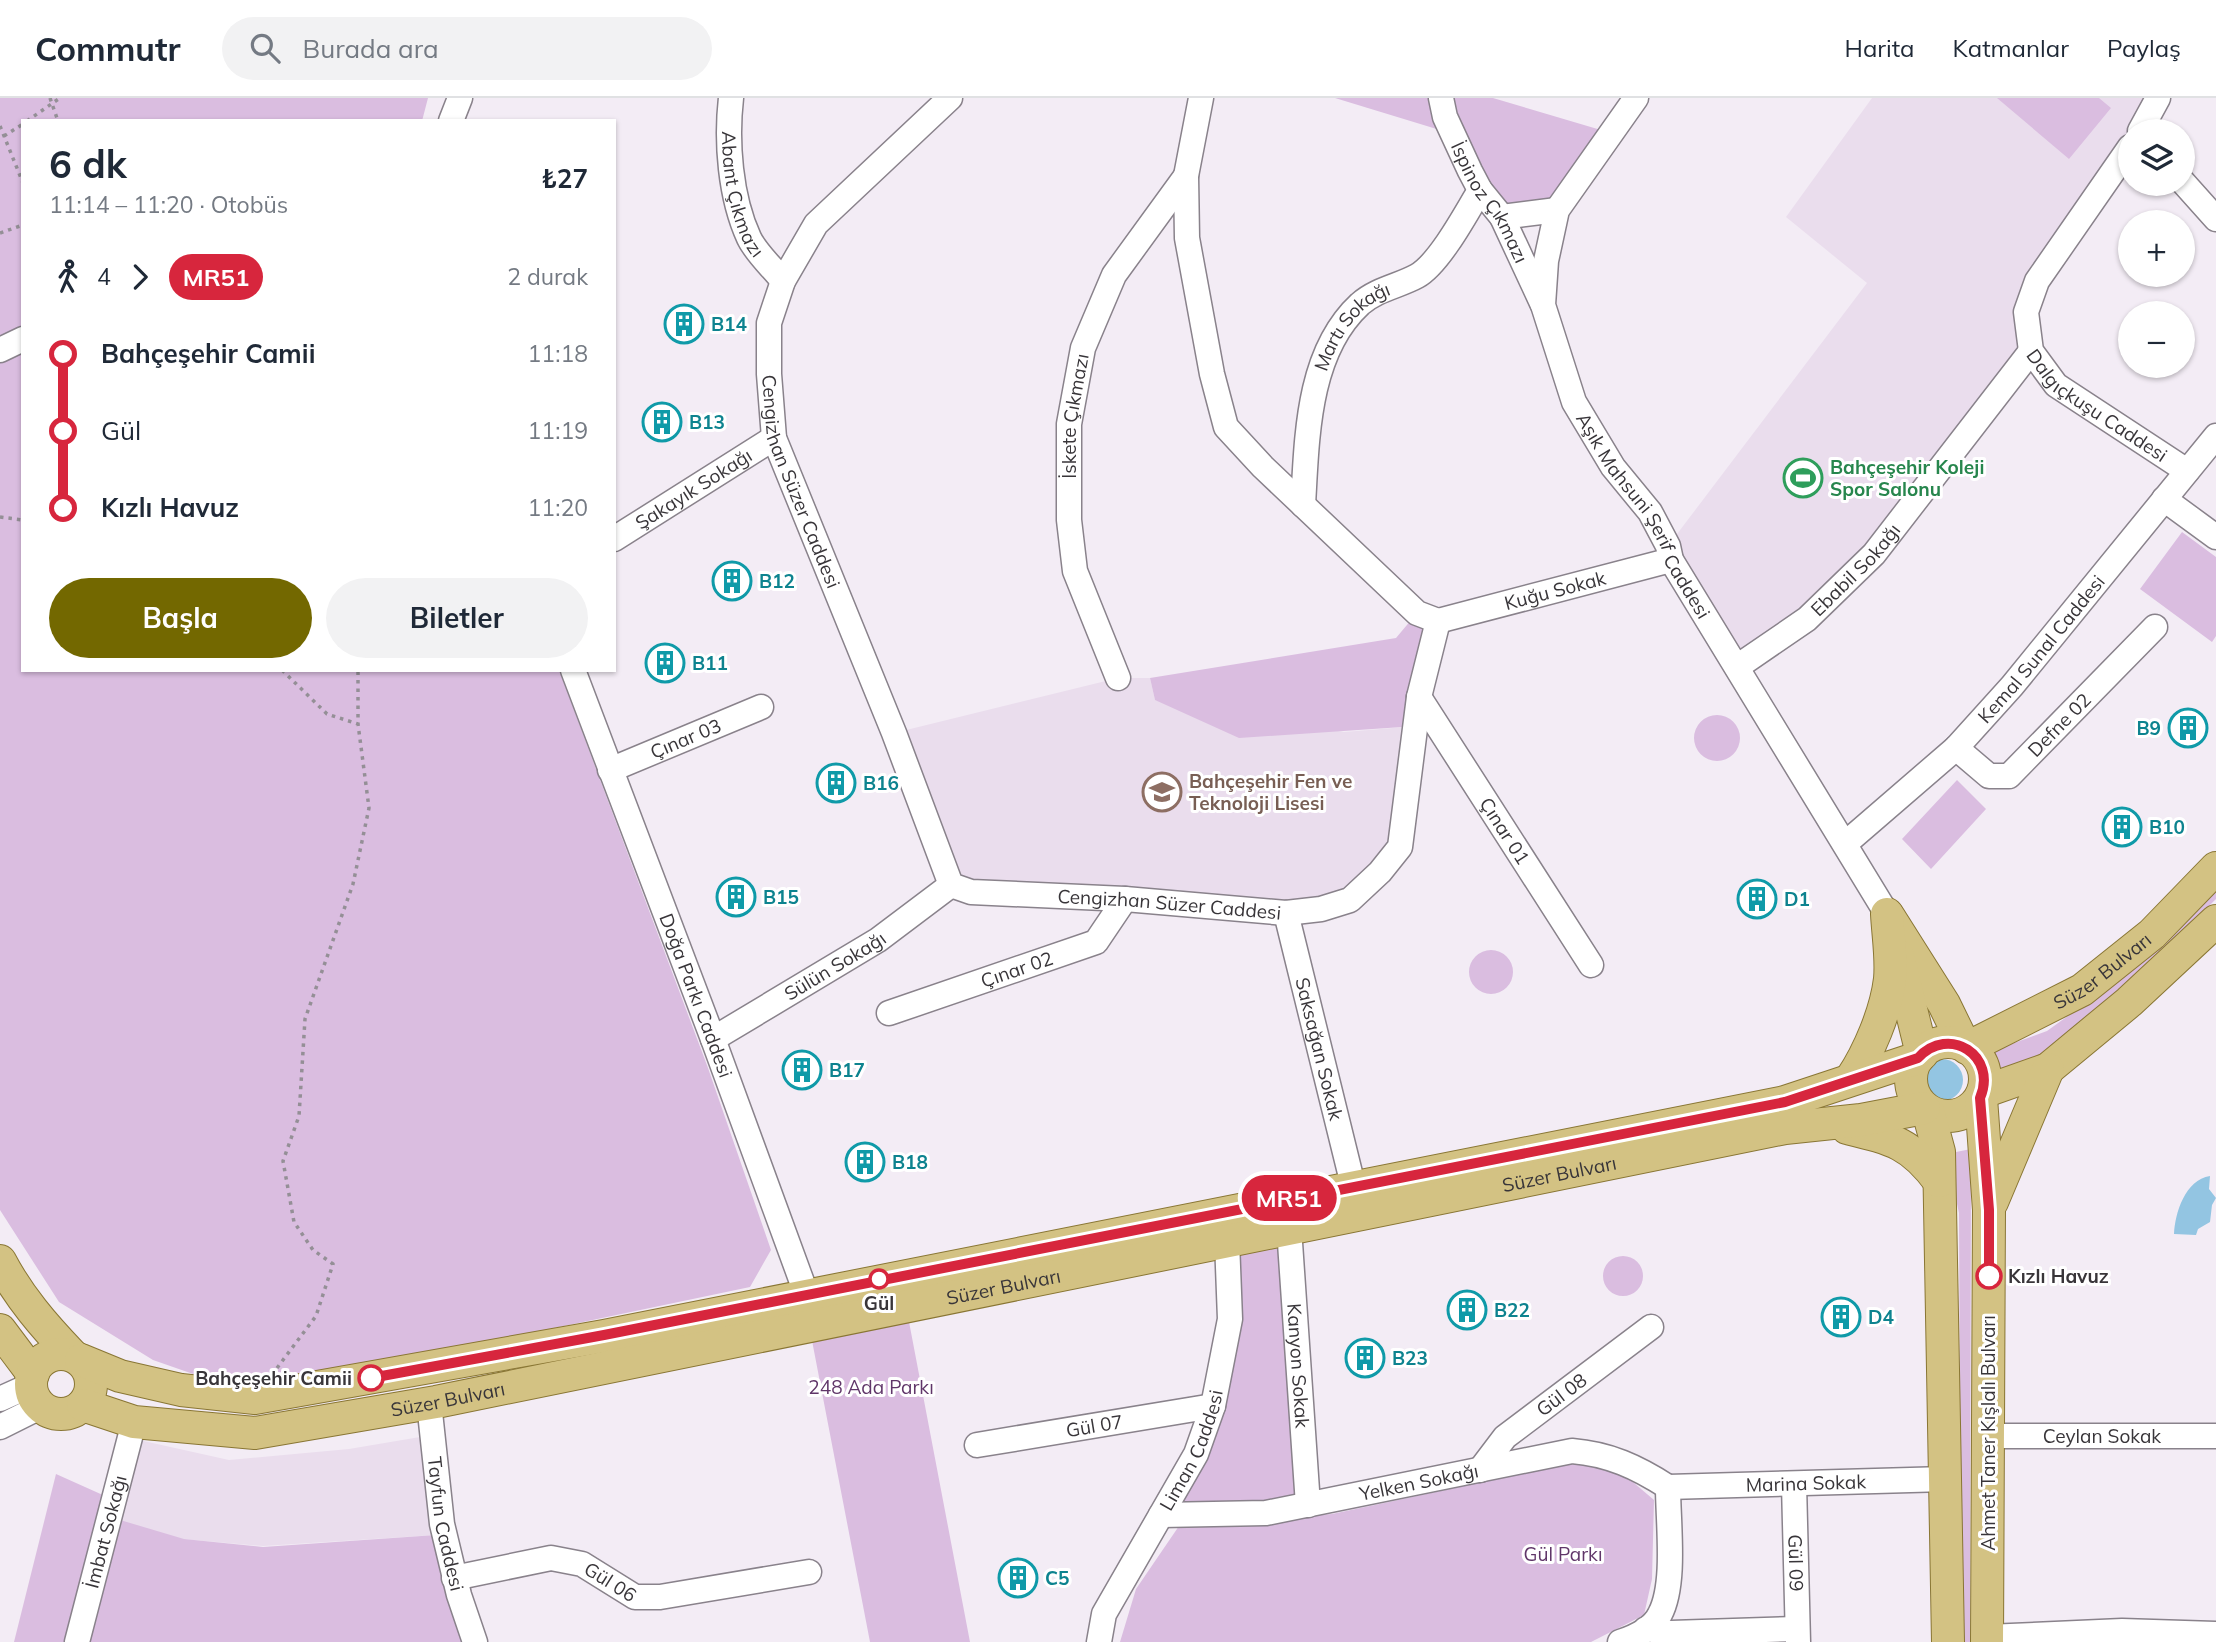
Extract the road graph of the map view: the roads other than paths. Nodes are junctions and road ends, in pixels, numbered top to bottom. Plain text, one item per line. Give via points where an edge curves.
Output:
1 (460, 98) edge
2 (731, 98) edge
3 (950, 98) edge
4 (1201, 98) edge
5 (1441, 98) edge
6 (1636, 98) edge
7 (2158, 98) edge
8 (452, 119) edge
9 (2147, 119) edge
10 (2118, 164) edge
11 (1186, 176) junction
12 (1480, 190) junction
13 (2195, 196) edge
14 (1557, 210) junction
15 (1502, 217) junction
16 (2216, 219) edge
17 (783, 281) junction
18 (1543, 305) junction
19 (21, 340) edge
20 (0, 350) edge
21 (2031, 351) junction
22 (2216, 436) edge
23 (775, 439) junction
24 (2187, 471) junction
25 (2164, 499) junction
26 (1303, 505) junction
27 (2216, 537) edge
28 (616, 538) edge
29 (1671, 560) junction
30 (1438, 621) junction
31 (2155, 627) dead end
32 (1737, 667) junction
33 (574, 672) edge
34 (1118, 678) dead end
35 (1419, 697) junction
36 (761, 706) dead end
37 (1956, 748) junction
38 (610, 770) junction
39 (1846, 843) junction
40 (2216, 868) edge
41 (951, 885) junction
42 (1125, 900) junction
43 (1286, 913) junction
44 (1887, 914) junction
45 (2214, 926) edge
46 (1591, 965) dead end
47 (889, 1013) dead end
48 (713, 1039) junction
49 (1965, 1047) junction
50 (1920, 1056) junction
51 (2048, 1069) junction
52 (1851, 1079) junction
53 (1982, 1095) junction
54 (1926, 1109) junction
55 (1829, 1124) junction
56 (1939, 1181) junction
57 (1353, 1185) junction
58 (1989, 1210) junction
59 (1289, 1228) junction
60 (1227, 1241) junction
61 (0, 1261) edge
62 (806, 1293) junction
63 (809, 1325) junction
64 (1651, 1327) dead end
65 (0, 1330) edge
66 (77, 1358) junction
67 (34, 1389) junction
68 (0, 1399) edge
69 (429, 1404) junction
70 (83, 1405) junction
71 (1213, 1406) junction
72 (134, 1422) junction
73 (0, 1427) edge
74 (1988, 1436) junction
75 (2216, 1436) edge
76 (977, 1446) dead end
77 (1480, 1470) junction
78 (1946, 1479) junction
79 (1794, 1483) junction
80 (1668, 1488) junction
81 (1308, 1504) junction
82 (1161, 1515) junction
83 (809, 1572) dead end
84 (454, 1578) junction
85 (1646, 1629) junction
86 (2216, 1634) edge
87 (1798, 1636) edge
88 (1987, 1639) edge
89 (77, 1642) edge
90 (475, 1642) edge
91 (1099, 1642) edge
92 (1620, 1642) edge
93 (1948, 1642) edge

1 - 8 street
2 - 17 street, Abant Çıkmazı via 727,137 749,239
3 - 17 street, Cengizhan Süzer Caddesi via 817,224
4 - 11 street
5 - 12 street, İspinoz Çıkmazı via 1445,117
6 - 14 street, Aşık Mahsuni Şerif Caddesi
7 - 9 street
10 - 21 street, Dalgıçkuşu Caddesi via 2037,281 2026,312
11 - 26 street via 1186,239 1226,427
11 - 34 street, İskete Çıkmazı via 1114,275 1083,348 1069,424 1074,571
12 - 15 street, İspinoz Çıkmazı
12 - 26 street, Martı Sokağı via 1453,236 1420,275 1361,303 1335,334 1307,427
13 - 16 street
14 - 15 street
14 - 18 street, Aşık Mahsuni Şerif Caddesi
15 - 18 street, İspinoz Çıkmazı
17 - 23 street, Cengizhan Süzer Caddesi via 769,323
18 - 29 street, Aşık Mahsuni Şerif Caddesi via 1574,402 1613,467 1650,512
19 - 20 street
21 - 24 street, Dalgıçkuşu Caddesi via 2056,385
21 - 32 street, Ebabil Sokağı via 1874,554 1807,619
22 - 24 street, Kemal Sunal Caddesi
23 - 28 street, Şakayık Sokağı
23 - 41 street, Cengizhan Süzer Caddesi
24 - 25 street, Kemal Sunal Caddesi
25 - 27 street
25 - 37 street, Kemal Sunal Caddesi
26 - 30 street via 1417,613
29 - 30 street, Kuğu Sokak
29 - 32 street, Aşık Mahsuni Şerif Caddesi
30 - 35 street, Cengizhan Süzer Caddesi
31 - 37 street, Defne 02 via 2009,776 1989,776
32 - 39 street, Aşık Mahsuni Şerif Caddesi
33 - 38 street, Doğa Parkı Caddesi
35 - 43 street, Cengizhan Süzer Caddesi via 1400,847 1350,900
35 - 46 street, Çınar 01
36 - 38 street, Çınar 03
37 - 39 street, Kemal Sunal Caddesi
38 - 48 street, Doğa Parkı Caddesi
39 - 44 street, Aşık Mahsuni Şerif Caddesi
40 - 49 main road, Süzer Bulvarı via 2152,934 2082,990
41 - 42 street, Cengizhan Süzer Caddesi via 971,892
41 - 48 street, Sülün Sokağı via 878,940
42 - 43 street, Cengizhan Süzer Caddesi
42 - 47 street, Çınar 02 via 1096,942
43 - 57 street, Saksağan Sokak
44 - 49 main road via 1944,1004
44 - 50 main road
44 - 52 main road via 1890,979 1877,1024
45 - 51 main road, Süzer Bulvarı
48 - 62 street, Doğa Parkı Caddesi
49 - 50 main road via 1944,1042
49 - 53 main road via 1984,1068
50 - 52 main road, Süzer Bulvarı
50 - 54 main road via 1911,1076 1912,1086
51 - 53 main road, Süzer Bulvarı
51 - 58 main road
52 - 57 main road, Süzer Bulvarı via 1785,1102
53 - 54 main road via 1967,1112 1957,1115 1937,1115
53 - 58 main road, Ahmet Taner Kışlalı Bulvarı
54 - 55 main road, Süzer Bulvarı
54 - 56 main road via 1939,1152
55 - 56 main road via 1885,1137 1920,1156
55 - 59 main road, Süzer Bulvarı via 1784,1128
56 - 78 main road
57 - 62 main road, Süzer Bulvarı
58 - 74 main road, Ahmet Taner Kışlalı Bulvarı
59 - 60 main road, Süzer Bulvarı
59 - 81 street, Kanyon Sokak
60 - 63 main road, Süzer Bulvarı
60 - 71 street, Liman Caddesi via 1230,1319
61 - 66 main road via 42,1324
62 - 63 street, Doğa Parkı Caddesi
62 - 66 main road, Süzer Bulvarı via 255,1398 181,1390 120,1376
63 - 69 main road, Süzer Bulvarı
64 - 77 street, Gül 08 via 1505,1437
65 - 67 main road
66 - 67 main road via 53,1355 37,1365
66 - 70 main road via 87,1368 92,1387
67 - 68 street
67 - 70 main road via 46,1412 65,1414
67 - 73 street
69 - 72 main road, Süzer Bulvarı via 255,1433
69 - 84 street, Tayfun Caddesi via 442,1524
70 - 72 main road, Süzer Bulvarı
71 - 76 street, Gül 07
71 - 82 street, Liman Caddesi via 1196,1454
72 - 89 street, İmbat Sokağı
74 - 75 street, Ceylan Sokak
74 - 88 main road, Ahmet Taner Kışlalı Bulvarı
77 - 80 street, Yelken Sokağı via 1572,1451 1593,1453 1642,1471
77 - 81 street, Yelken Sokağı
78 - 79 street, Marina Sokak
78 - 93 main road
79 - 80 street, Marina Sokak
79 - 87 street, Gül 09
80 - 85 street via 1668,1595 1659,1617
81 - 82 street, Yelken Sokağı via 1266,1513
82 - 91 street, Liman Caddesi via 1104,1614
83 - 84 street, Gül 06 via 660,1598 635,1598 582,1564 551,1558
84 - 90 street, Tayfun Caddesi
85 - 87 street
85 - 92 street
86 - 88 street via 2122,1631

